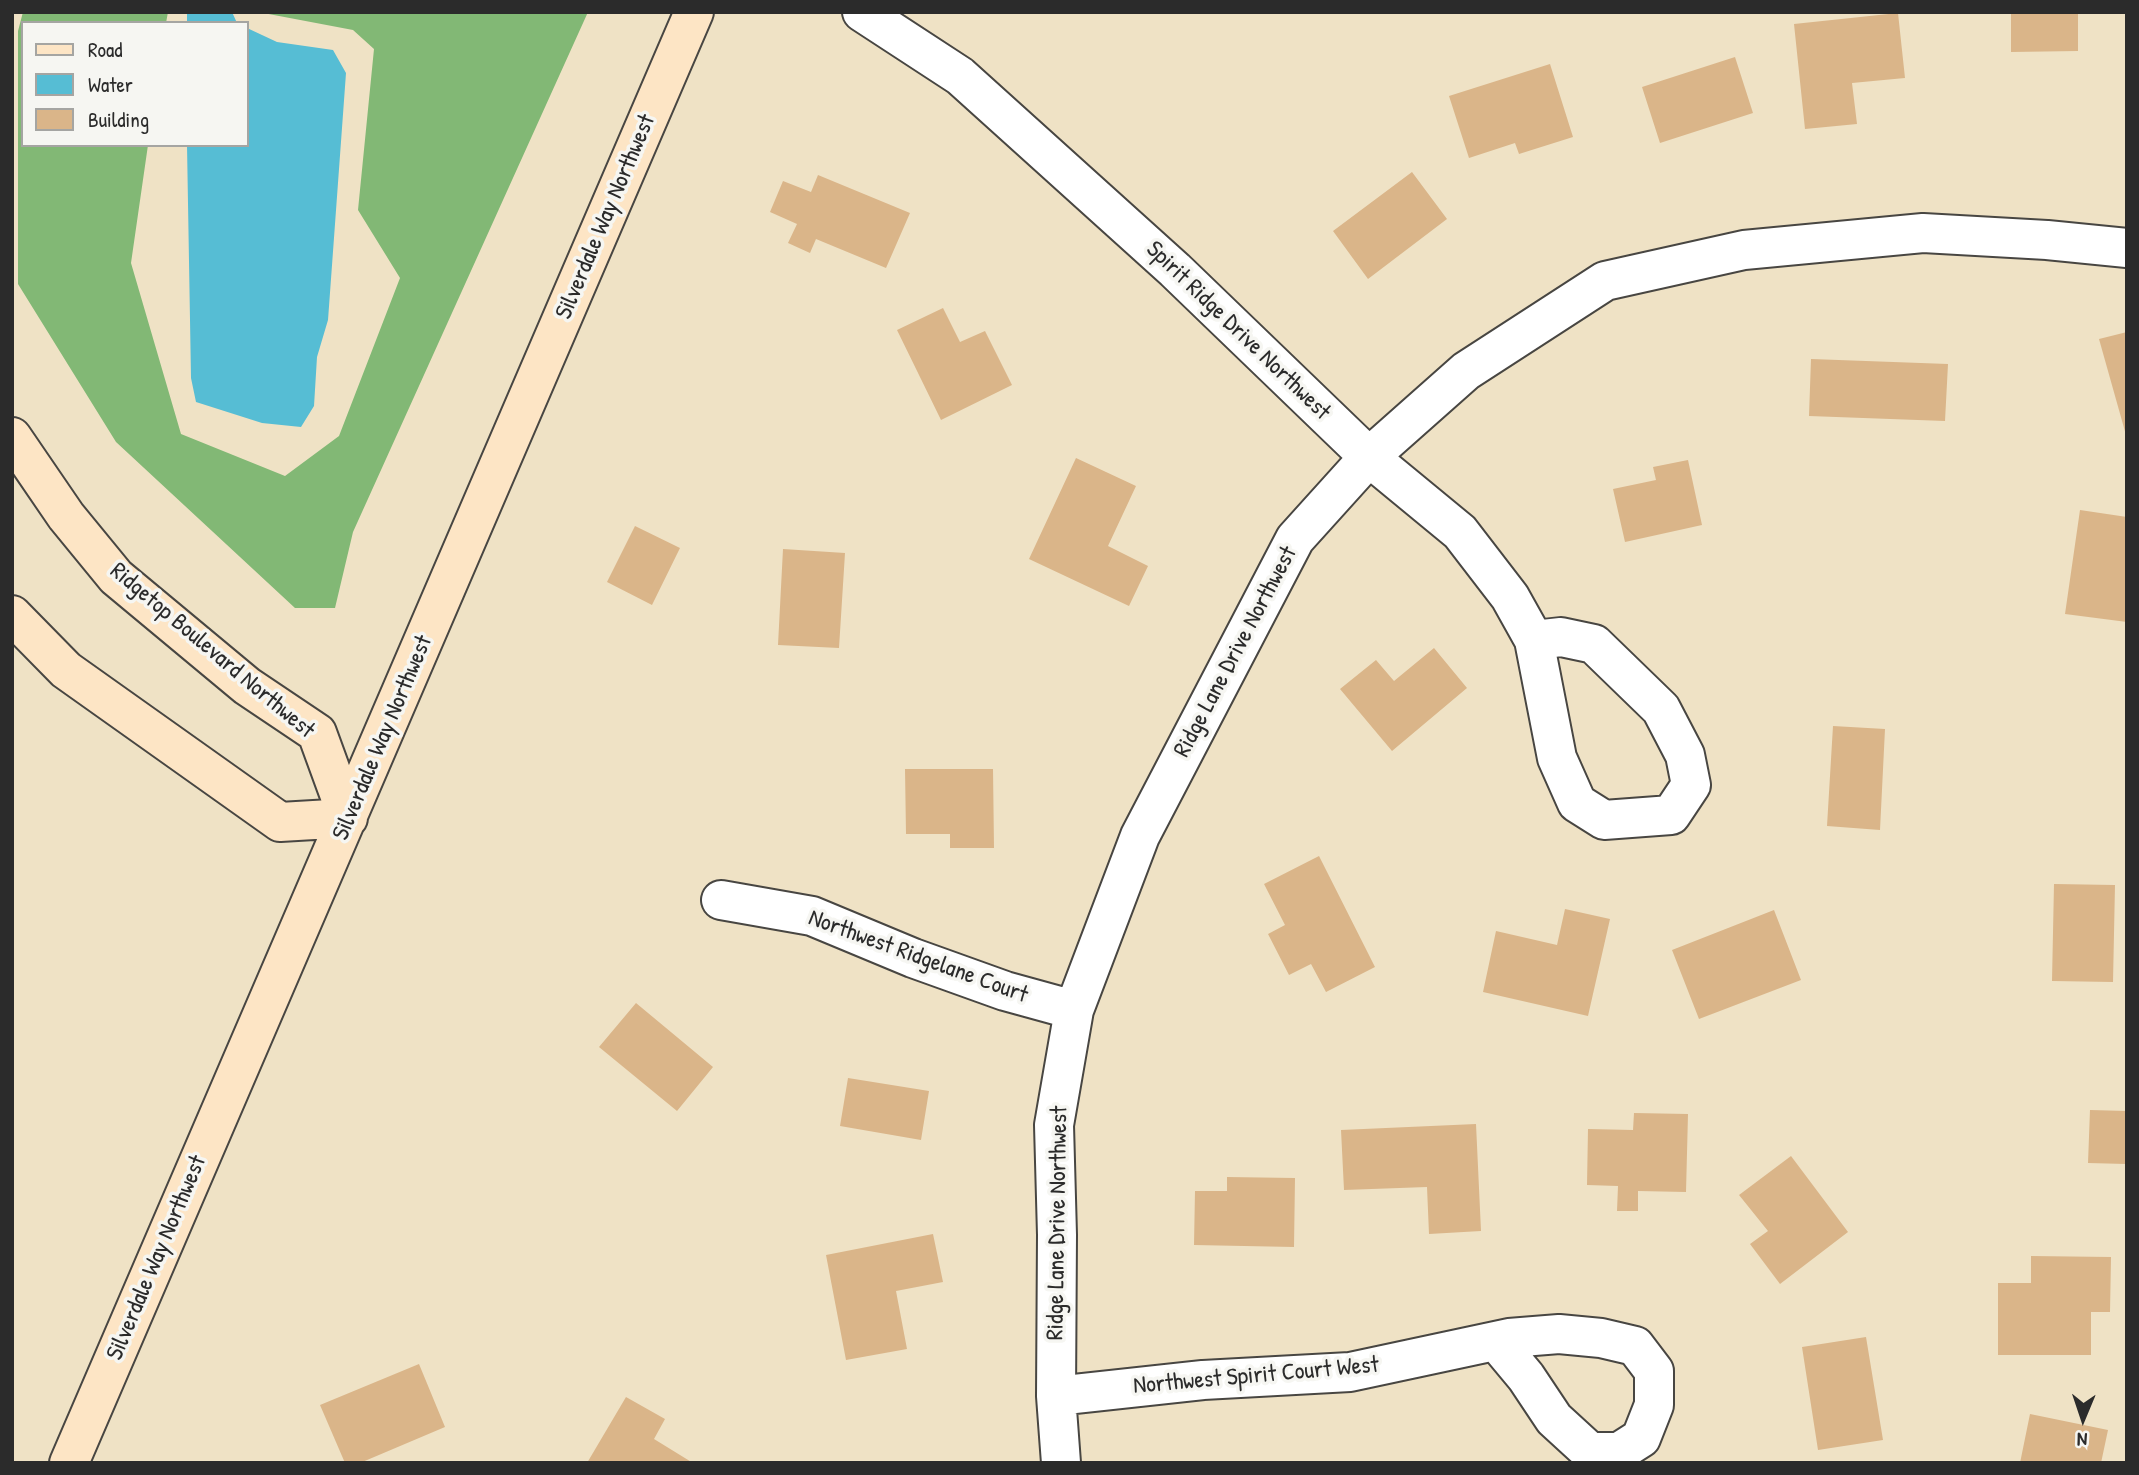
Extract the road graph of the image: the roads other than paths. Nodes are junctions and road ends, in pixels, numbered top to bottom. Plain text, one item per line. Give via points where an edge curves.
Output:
1 (694, 12) edge
2 (862, 12) edge
3 (2127, 248) edge
4 (12, 437) edge
5 (1369, 457) junction
6 (12, 615) edge
7 (1534, 640) junction
8 (348, 818) junction
9 (721, 900) dead end
10 (1074, 1010) junction
11 (1496, 1341) dead end
12 (1056, 1396) junction
13 (69, 1463) edge
14 (1061, 1463) edge

1 - 8 main road, Silverdale Way Northwest
2 - 5 street, Spirit Ridge Drive Northwest via 960,76 1175,271
3 - 5 street, Ridge Lane Drive Northwest via 1923,233 1744,250 1605,281 1466,371
4 - 8 main road, Ridgetop Boulevard Northwest via 66,516 116,577 247,686 317,733
5 - 7 street, Spirit Ridge Drive Northwest via 1460,532 1510,597
5 - 10 street, Ridge Lane Drive Northwest via 1295,539 1140,836
6 - 8 main road via 66,670 281,822
7 - 7 street, Spirit Ridge Drive Northwest via 1557,758 1577,803 1604,820 1671,815 1691,785 1685,755 1661,709 1594,644 1561,637
8 - 13 main road, Silverdale Way Northwest
9 - 10 street, Northwest Ridgelane Court via 813,916 913,958
10 - 12 street, Ridge Lane Drive Northwest via 1054,1125
11 - 12 street, Northwest Spirit Court West via 1350,1372 1203,1380
12 - 14 street, Ridge Lane Drive Northwest

